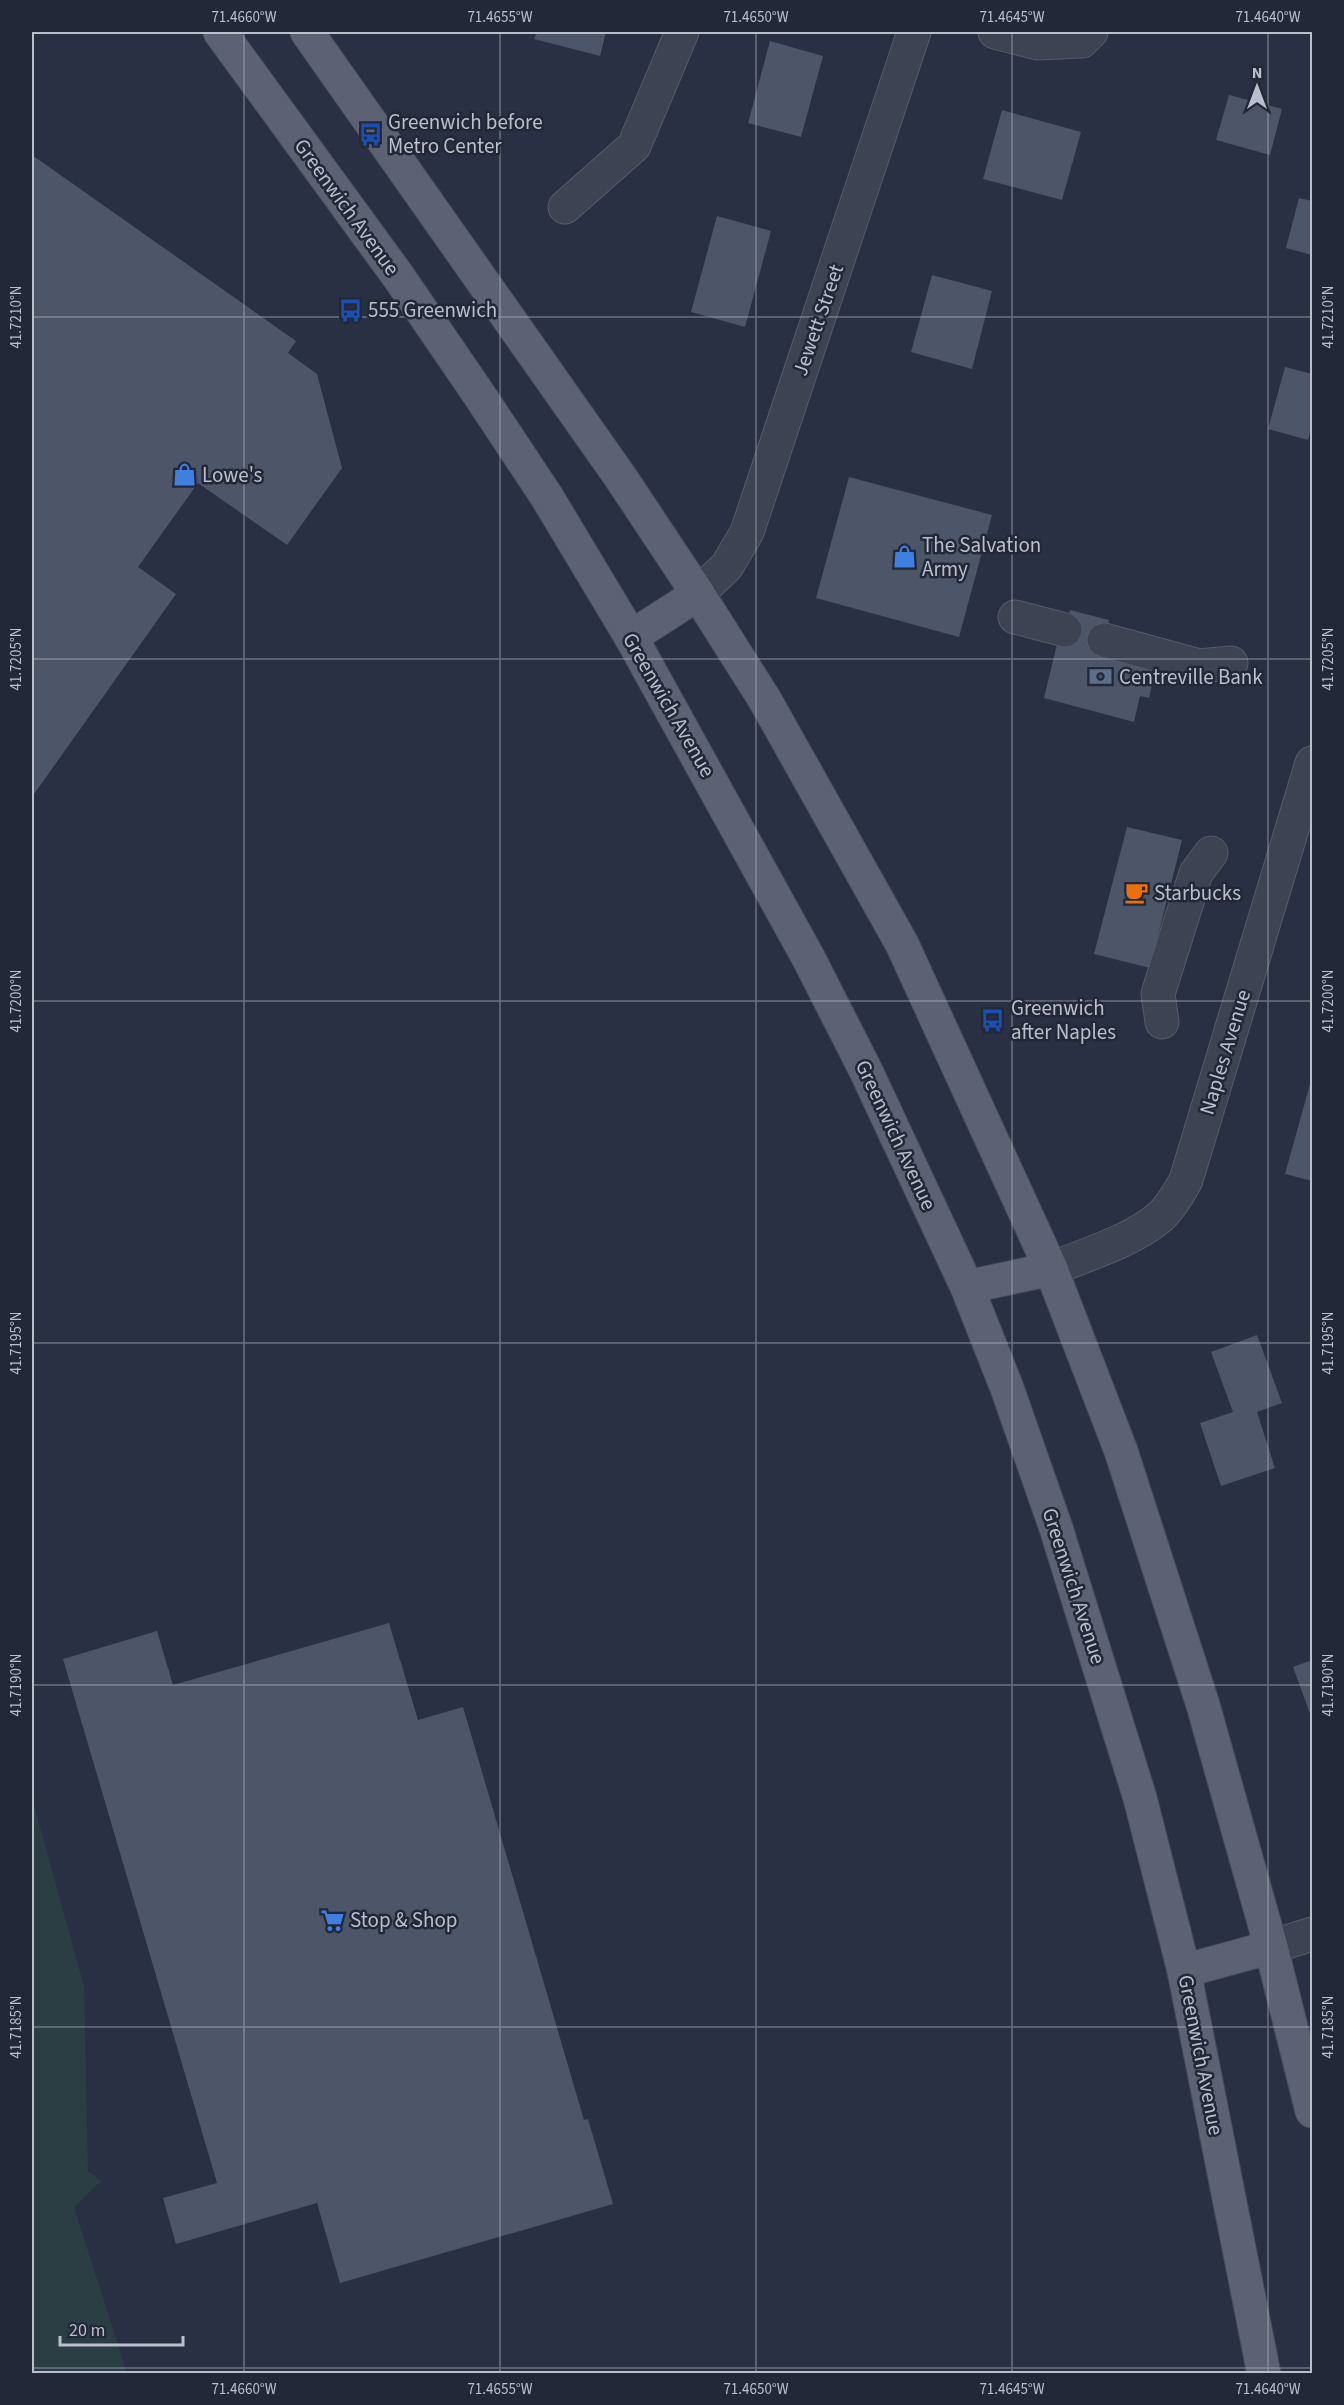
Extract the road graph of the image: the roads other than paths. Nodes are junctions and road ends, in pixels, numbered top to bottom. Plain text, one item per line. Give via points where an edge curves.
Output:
1 (220, 32) edge
2 (307, 32) edge
3 (682, 32) edge
4 (914, 32) edge
5 (995, 32) edge
6 (1091, 32) edge
7 (565, 207) dead end
8 (698, 594) junction
9 (1015, 617) dead end
10 (1065, 630) dead end
11 (631, 637) junction
12 (1104, 640) dead end
13 (1231, 663) dead end
14 (1312, 763) edge
15 (1211, 854) dead end
16 (1162, 1022) dead end
17 (1051, 1269) junction
18 (967, 1287) junction
19 (1312, 1934) edge
20 (1271, 1947) junction
21 (1184, 1971) junction
22 (1312, 2111) edge
23 (1255, 2323) junction
24 (1256, 2373) edge
25 (1264, 2373) edge

1 - 11 main road, Greenwich Avenue via 398,276 486,405
2 - 8 main road via 621,478
3 - 7 street via 634,146
4 - 8 street, Jewett Street via 747,532 727,566
5 - 6 street via 1038,43 1082,41
8 - 11 main road
8 - 17 main road via 765,700 902,944
9 - 10 street
11 - 18 main road, Greenwich Avenue via 809,959
12 - 13 street via 1199,666
14 - 17 street, Naples Avenue via 1186,1180 1176,1199 1143,1229
15 - 16 street via 1196,873 1158,994
17 - 18 main road
17 - 20 main road via 1121,1451 1161,1569
18 - 21 main road, Greenwich Avenue via 1056,1528 1140,1798
19 - 20 street
20 - 21 main road
20 - 22 main road
21 - 23 main road, Greenwich Avenue
23 - 24 main road
23 - 25 main road, Greenwich Avenue

